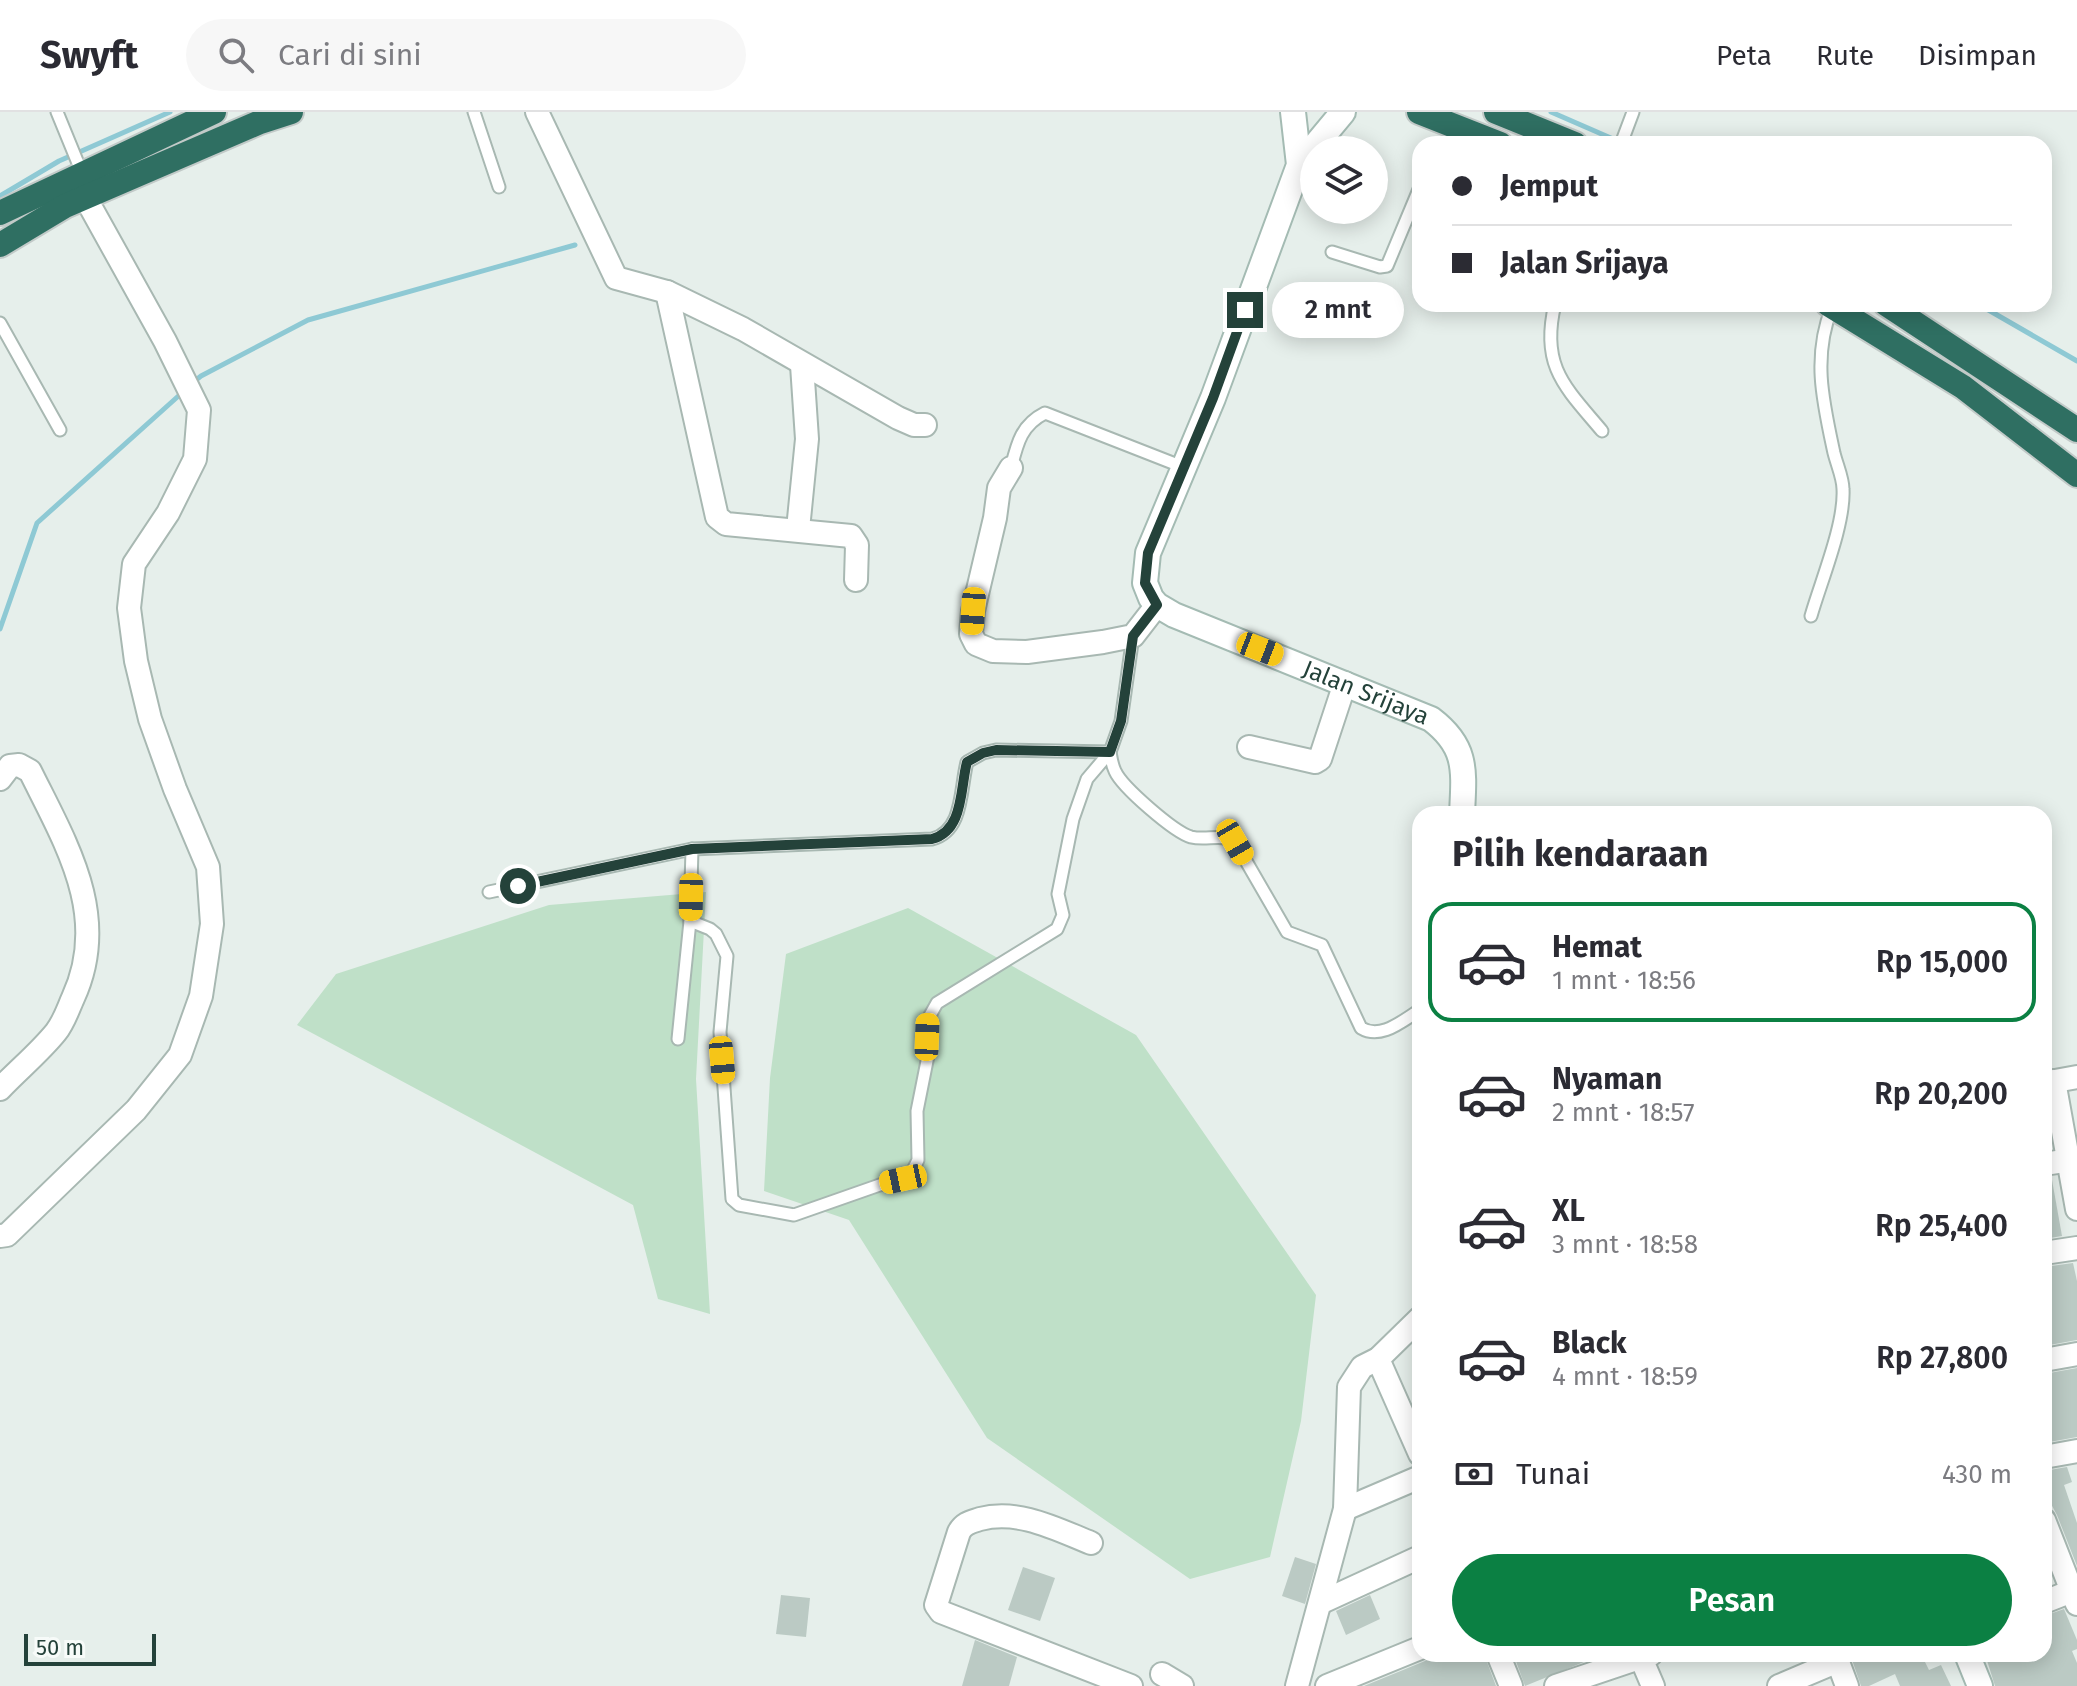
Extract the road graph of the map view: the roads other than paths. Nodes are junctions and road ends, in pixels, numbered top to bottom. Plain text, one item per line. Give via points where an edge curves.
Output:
1 (57, 112) edge
2 (214, 112) edge
3 (291, 112) edge
4 (474, 112) edge
5 (537, 112) edge
6 (1293, 112) edge
7 (1343, 112) edge
8 (1419, 112) edge
9 (1496, 112) edge
10 (1633, 112) edge
11 (1480, 136) edge
12 (1555, 136) edge
13 (1624, 136) edge
14 (1299, 165) junction
15 (80, 167) junction
16 (499, 187) dead end
17 (85, 197) junction
18 (2, 206) edge
19 (1412, 206) edge
20 (0, 245) edge
21 (1332, 252) dead end
22 (667, 292) junction
23 (1553, 312) edge
24 (1828, 312) edge
25 (1841, 312) edge
26 (1898, 312) edge
27 (0, 323) edge
28 (802, 365) junction
29 (925, 425) dead end
30 (60, 430) dead end
31 (2077, 430) edge
32 (1602, 431) dead end
33 (1184, 467) junction
34 (1011, 468) joint
35 (2077, 475) edge
36 (798, 529) junction
37 (856, 580) dead end
38 (1157, 605) junction
39 (1811, 616) dead end
40 (1133, 636) junction
41 (1345, 683) junction
42 (1249, 747) dead end
43 (1110, 752) junction
44 (0, 779) edge
45 (1462, 806) edge
46 (692, 849) junction
47 (489, 892) dead end
48 (690, 921) junction
49 (1412, 1014) edge
50 (678, 1039) dead end
51 (2077, 1077) edge
52 (2052, 1081) edge
53 (0, 1089) edge
54 (2052, 1092) edge
55 (2073, 1160) edge
56 (2052, 1163) edge
57 (2077, 1209) edge
58 (0, 1236) edge
59 (2077, 1248) edge
60 (2052, 1252) edge
61 (1412, 1326) edge
62 (2077, 1354) edge
63 (1378, 1359) junction
64 (2052, 1359) edge
65 (1412, 1419) edge
66 (2077, 1451) edge
67 (2052, 1456) edge
68 (1412, 1480) edge
69 (1345, 1509) junction
70 (2052, 1541) edge
71 (1091, 1543) dead end
72 (1412, 1561) edge
73 (2074, 1598) edge
74 (2052, 1601) edge
75 (1322, 1602) junction
76 (1412, 1651) edge
77 (1501, 1662) edge
78 (1628, 1662) edge
79 (1647, 1662) edge
80 (1829, 1662) edge
81 (1838, 1662) edge
82 (1970, 1662) edge
83 (1162, 1674) dead end
84 (1131, 1686) edge
85 (1182, 1686) edge
86 (1297, 1686) edge
87 (1327, 1686) edge
88 (1511, 1686) edge
89 (1556, 1686) edge
90 (1653, 1686) edge
91 (1779, 1686) edge
92 (1847, 1686) edge
93 (1980, 1686) edge

1 - 15 lane
2 - 15 highway
3 - 17 highway
4 - 16 lane
5 - 22 street via 616,278
6 - 14 street
7 - 14 street
8 - 11 highway
9 - 12 highway
10 - 13 lane
14 - 33 street
15 - 18 highway
17 - 20 highway
17 - 58 street via 199,410 195,459 134,564 129,608 150,719 208,867 212,924 201,996 180,1055 136,1110 7,1235
19 - 21 lane via 1387,266
22 - 28 street
22 - 36 street via 717,517 726,524
23 - 32 lane via 1553,362 1561,382
24 - 39 lane via 1820,354 1823,395 1843,488 1841,514
25 - 35 highway via 1963,387
26 - 31 highway
27 - 30 lane
28 - 29 street via 898,418
28 - 36 street via 807,439
33 - 34 lane via 1045,413 1019,437
33 - 38 street via 1148,553 1145,583
34 - 40 street via 999,488 973,611 971,634 976,644 993,651 1027,652
36 - 37 street via 854,538
38 - 40 street
38 - 41 street, Jalan Srijaya
40 - 43 lane via 1121,721
41 - 42 street via 1320,759
41 - 45 street, Jalan Srijaya via 1421,714 1445,730 1464,768
43 - 46 lane via 996,750 974,757 967,762 956,819 942,836 932,839
43 - 48 lane via 1080,794 1058,894 1063,915 1057,929 937,1003 928,1019 929,1051 917,1111 918,1160 903,1179 794,1215 739,1205 732,1199 720,1032 727,956 716,934
43 - 49 lane via 1121,781 1179,832 1235,842 1287,932 1322,945 1361,1028 1382,1031
44 - 53 street via 10,766 30,771 85,894 88,933 80,983 58,1030
46 - 47 lane
46 - 48 lane
48 - 50 lane
51 - 52 street
54 - 55 street
55 - 56 street
55 - 57 street
59 - 60 street
61 - 63 street
62 - 64 street
63 - 65 street
63 - 69 street via 1362,1367 1347,1394
66 - 67 street
68 - 69 street
69 - 75 street
70 - 73 street
71 - 84 street via 1019,1518 968,1523 959,1532 936,1605 941,1612
72 - 75 street
73 - 74 street
75 - 86 street
76 - 87 street
77 - 88 street
78 - 89 street
79 - 90 street
80 - 91 street
81 - 92 street
82 - 93 street
83 - 85 street

